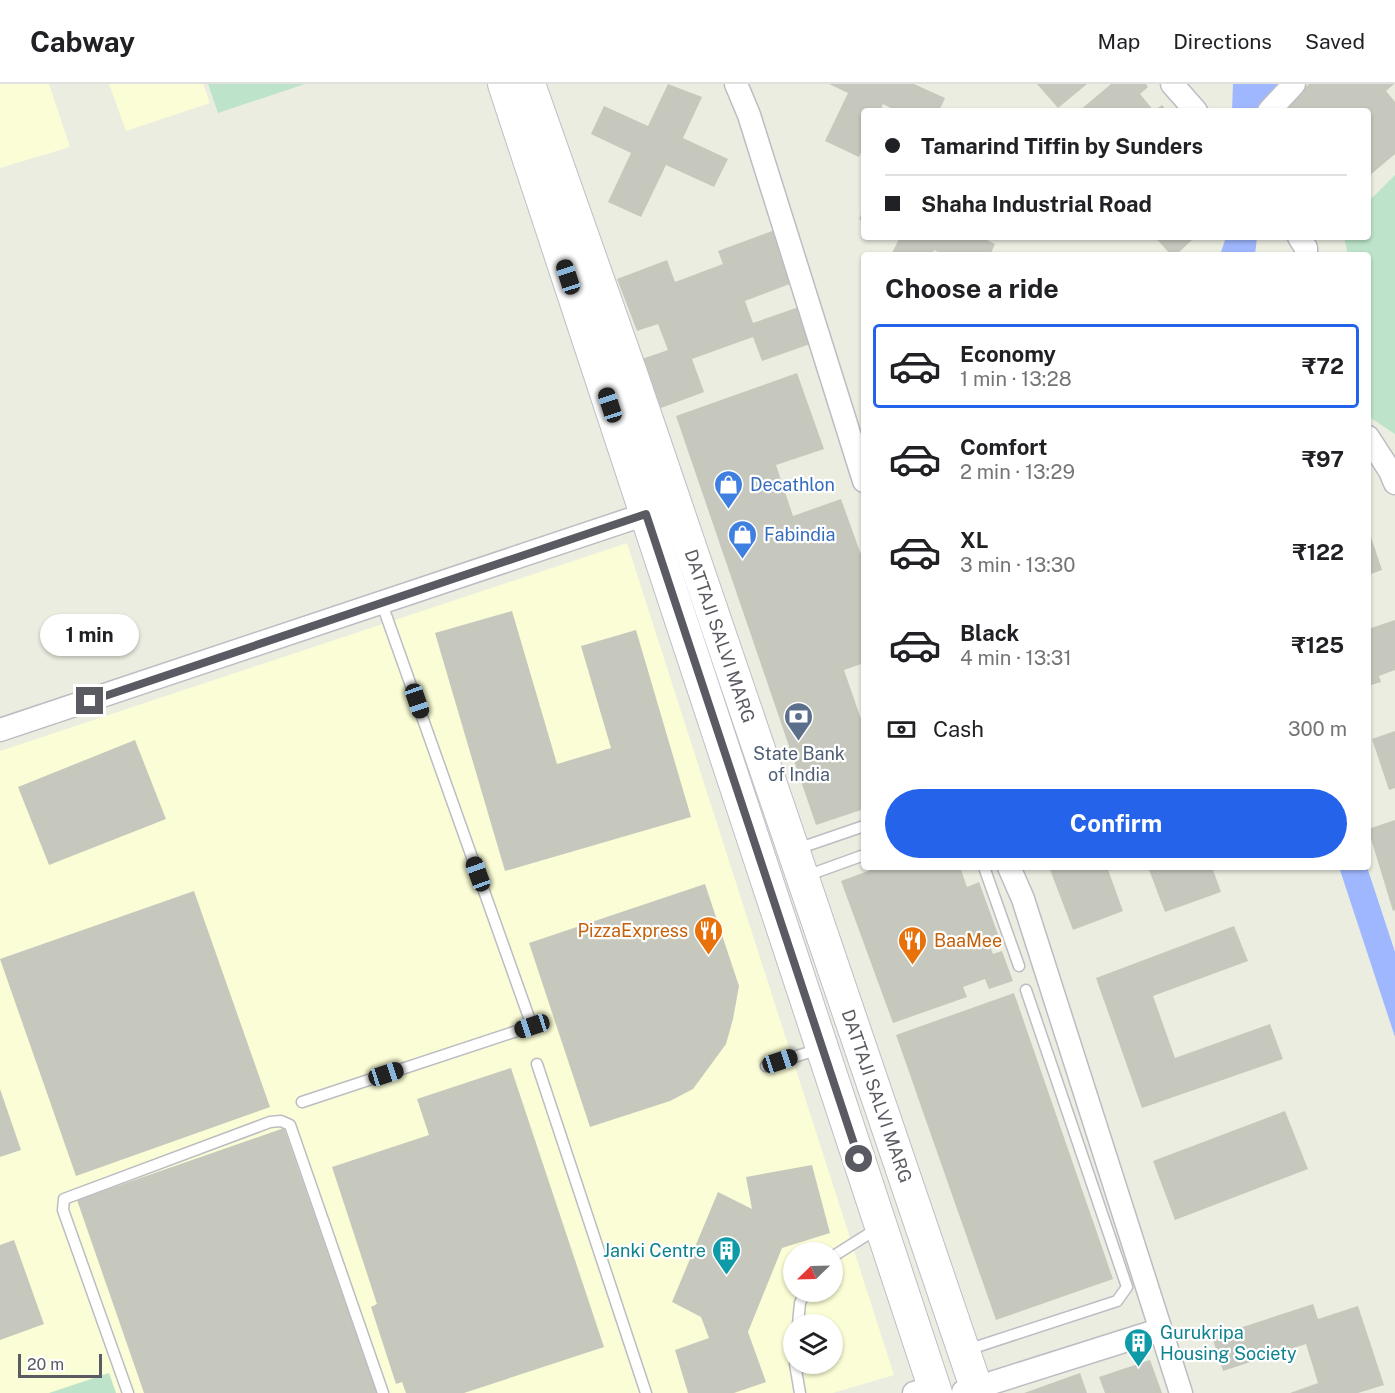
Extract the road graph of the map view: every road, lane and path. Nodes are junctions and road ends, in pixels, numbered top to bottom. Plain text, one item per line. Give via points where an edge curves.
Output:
1 (504, 84) edge
2 (529, 84) edge
3 (736, 84) edge
4 (1173, 84) edge
5 (1294, 84) edge
6 (1194, 108) edge
7 (1272, 108) edge
8 (1371, 442) edge
9 (861, 472) edge
10 (1395, 483) edge
11 (646, 514) junction
12 (382, 604) junction
13 (0, 730) edge
14 (861, 828) edge
15 (861, 855) edge
16 (798, 864) junction
17 (985, 870) edge
18 (1010, 870) edge
19 (1019, 966) dead end
20 (1026, 990) dead end
21 (822, 1048) junction
22 (537, 1064) dead end
23 (766, 1066) dead end
24 (302, 1102) dead end
25 (881, 1226) junction
26 (843, 1250) edge
27 (1159, 1330) junction
28 (964, 1351) junction
29 (797, 1374) edge
30 (950, 1391) edge
31 (128, 1393) edge
32 (383, 1393) edge
33 (646, 1393) edge
34 (800, 1393) edge
35 (1181, 1393) edge

1 - 11 street, DATTAJI SALVI MARG
2 - 16 street, DATTAJI SALVI MARG
3 - 9 street
4 - 6 street
5 - 7 street
8 - 10 street
11 - 12 street
11 - 21 street, DATTAJI SALVI MARG
12 - 13 street
12 - 24 lane via 532,1026
14 - 16 lane
15 - 16 lane
16 - 28 street, DATTAJI SALVI MARG
17 - 19 lane
18 - 27 street via 1023,899
20 - 28 lane via 1127,1287 1117,1301
21 - 23 lane
21 - 25 street, DATTAJI SALVI MARG
22 - 33 lane
25 - 26 lane
25 - 30 street, DATTAJI SALVI MARG
27 - 30 street
27 - 35 street
28 - 30 street, DATTAJI SALVI MARG
29 - 34 lane
31 - 32 lane via 63,1210 64,1199 281,1121 290,1125

